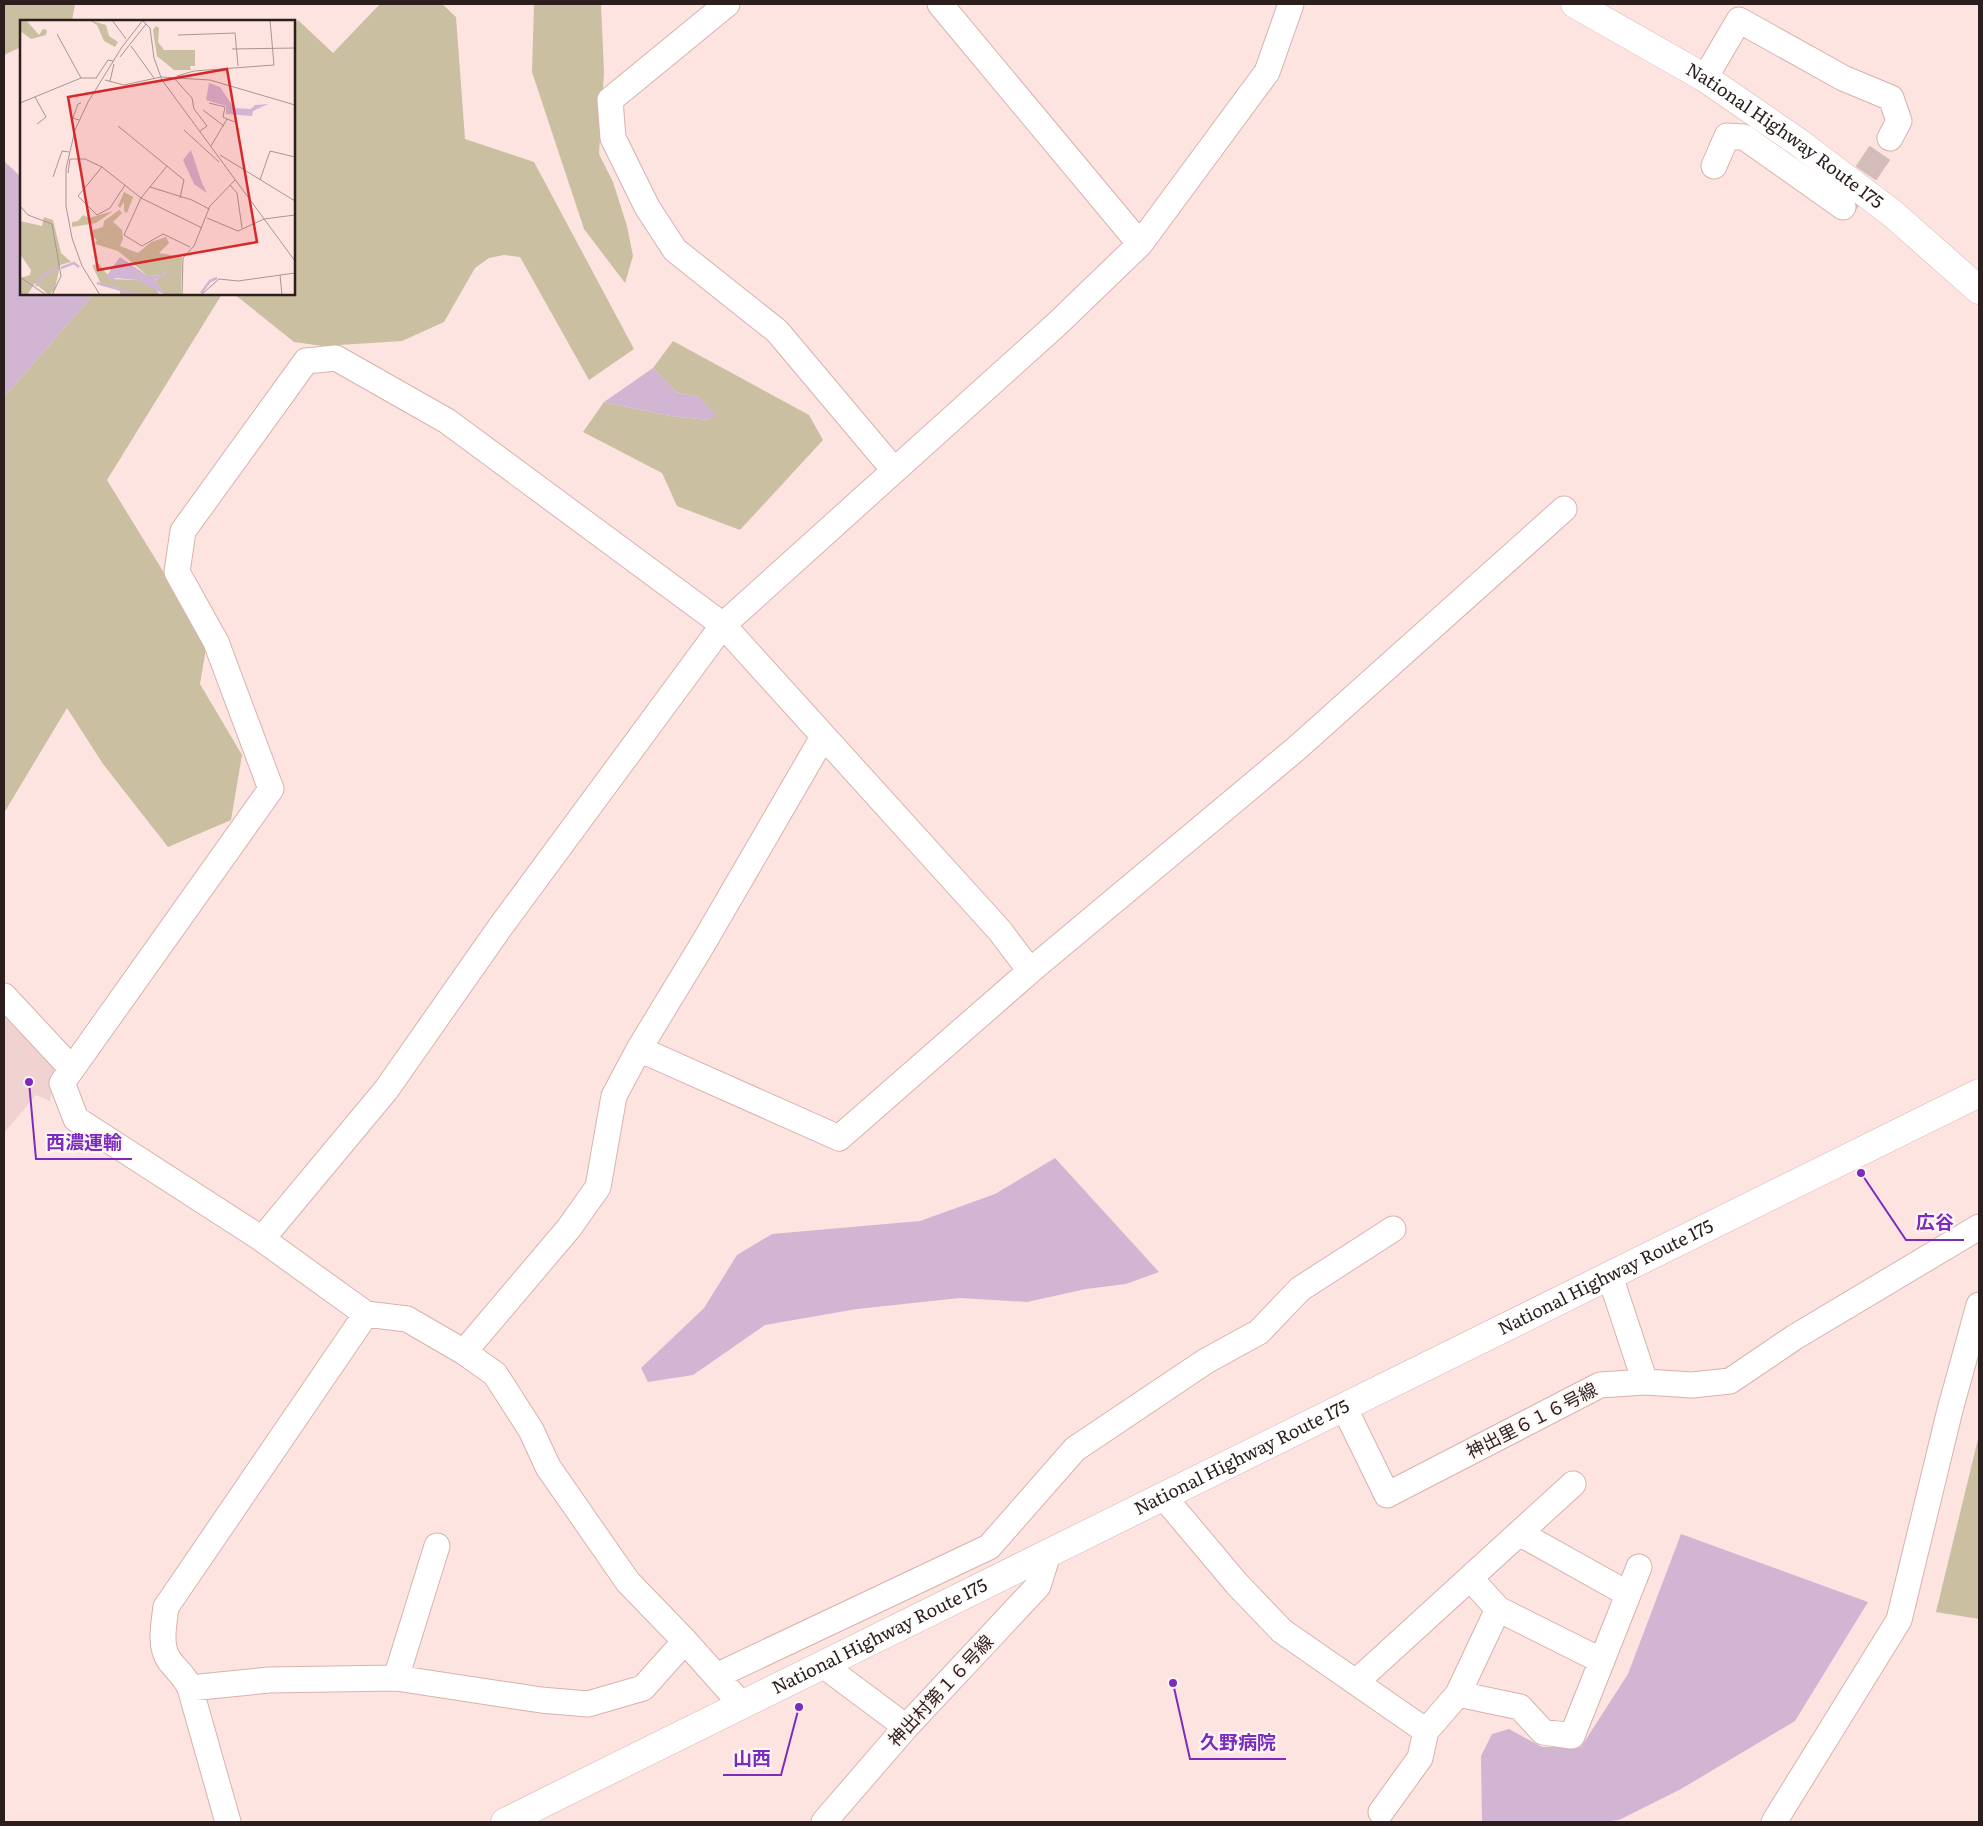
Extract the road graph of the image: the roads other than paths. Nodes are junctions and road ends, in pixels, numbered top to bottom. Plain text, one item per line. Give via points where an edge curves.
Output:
1 (727, 4) edge
2 (940, 4) edge
3 (1291, 4) edge
4 (1575, 4) edge
5 (1705, 78) junction
6 (1890, 138) tunnel mouth
7 (1714, 166) dead end
8 (1843, 207) dead end
9 (1140, 244) junction
10 (1979, 290) edge
11 (894, 470) junction
12 (1564, 509) dead end
13 (723, 624) junction
14 (823, 737) junction
15 (1030, 971) junction
16 (4, 996) edge
17 (639, 1049) junction
18 (72, 1069) junction
19 (1979, 1093) edge
20 (1979, 1227) edge
21 (1392, 1229) dead end
22 (262, 1239) junction
23 (1610, 1276) junction
24 (1979, 1305) edge
25 (366, 1314) junction
26 (464, 1352) junction
27 (1645, 1382) junction
28 (1344, 1407) junction
29 (1573, 1484) dead end
30 (1163, 1496) junction
31 (1519, 1533) junction
32 (437, 1546) dead end
33 (1048, 1554) junction
34 (1639, 1567) dead end
35 (1470, 1578) junction
36 (1628, 1594) junction
37 (1498, 1609) junction
38 (685, 1641) junction
39 (1602, 1661) junction
40 (823, 1665) junction
41 (716, 1676) junction
42 (396, 1678) junction
43 (1356, 1682) junction
44 (190, 1688) junction
45 (1458, 1694) junction
46 (742, 1705) junction
47 (906, 1727) junction
48 (1426, 1731) junction
49 (1381, 1812) dead end
50 (228, 1822) edge
51 (504, 1822) edge
52 (824, 1822) edge
53 (1774, 1822) edge

1 - 11 street via 610,100 613,138 647,207 674,250 776,331
2 - 9 street
3 - 9 street via 1267,72
4 - 5 highway, National Highway Route 175
5 - 6 street via 1739,20 1843,78 1891,98 1899,121
5 - 10 highway, National Highway Route 175 via 1798,142 1893,214
7 - 8 street via 1727,136 1744,137
9 - 11 street via 1057,324
11 - 13 street
12 - 15 street via 1297,748
13 - 14 street
13 - 18 street via 447,421 336,358 306,361 183,531 178,572 216,642 271,789
13 - 22 street via 386,1090
14 - 15 street via 1000,931
14 - 17 street
15 - 17 street via 839,1138
16 - 18 street
17 - 26 street via 614,1096 598,1187 570,1228
18 - 22 street via 62,1083 76,1119
19 - 23 highway, National Highway Route 175
20 - 27 street, 神出里６１６号線 via 1795,1337 1730,1381 1692,1385
21 - 41 street via 1300,1289 1259,1332 1206,1361 1074,1449 989,1547
22 - 25 street
23 - 27 street
23 - 28 highway, National Highway Route 175
24 - 53 street via 1899,1620
25 - 26 street via 407,1319
25 - 44 street via 166,1607 162,1632 168,1659 185,1676
26 - 38 street via 495,1374 531,1430 548,1467 628,1582
27 - 28 street, 神出里６１６号線 via 1600,1385 1387,1495
28 - 30 highway, National Highway Route 175
29 - 31 street
30 - 33 highway, National Highway Route 175
30 - 43 street via 1237,1584 1282,1631
31 - 35 street
31 - 36 street
32 - 42 street
33 - 40 highway, National Highway Route 175
33 - 47 street, 神出村第１６号線 via 1038,1586
34 - 36 street
35 - 37 street
35 - 43 street
36 - 39 street
37 - 39 street
37 - 45 street
38 - 41 street
38 - 42 street via 643,1688 588,1704
39 - 45 street via 1572,1736 1543,1732 1520,1707
40 - 46 highway, National Highway Route 175
40 - 47 street
41 - 46 street
42 - 44 street via 269,1680
43 - 48 street
44 - 50 street
45 - 48 street
46 - 51 highway, National Highway Route 175
47 - 52 street, 神出村第１６号線
48 - 49 street via 1420,1758

